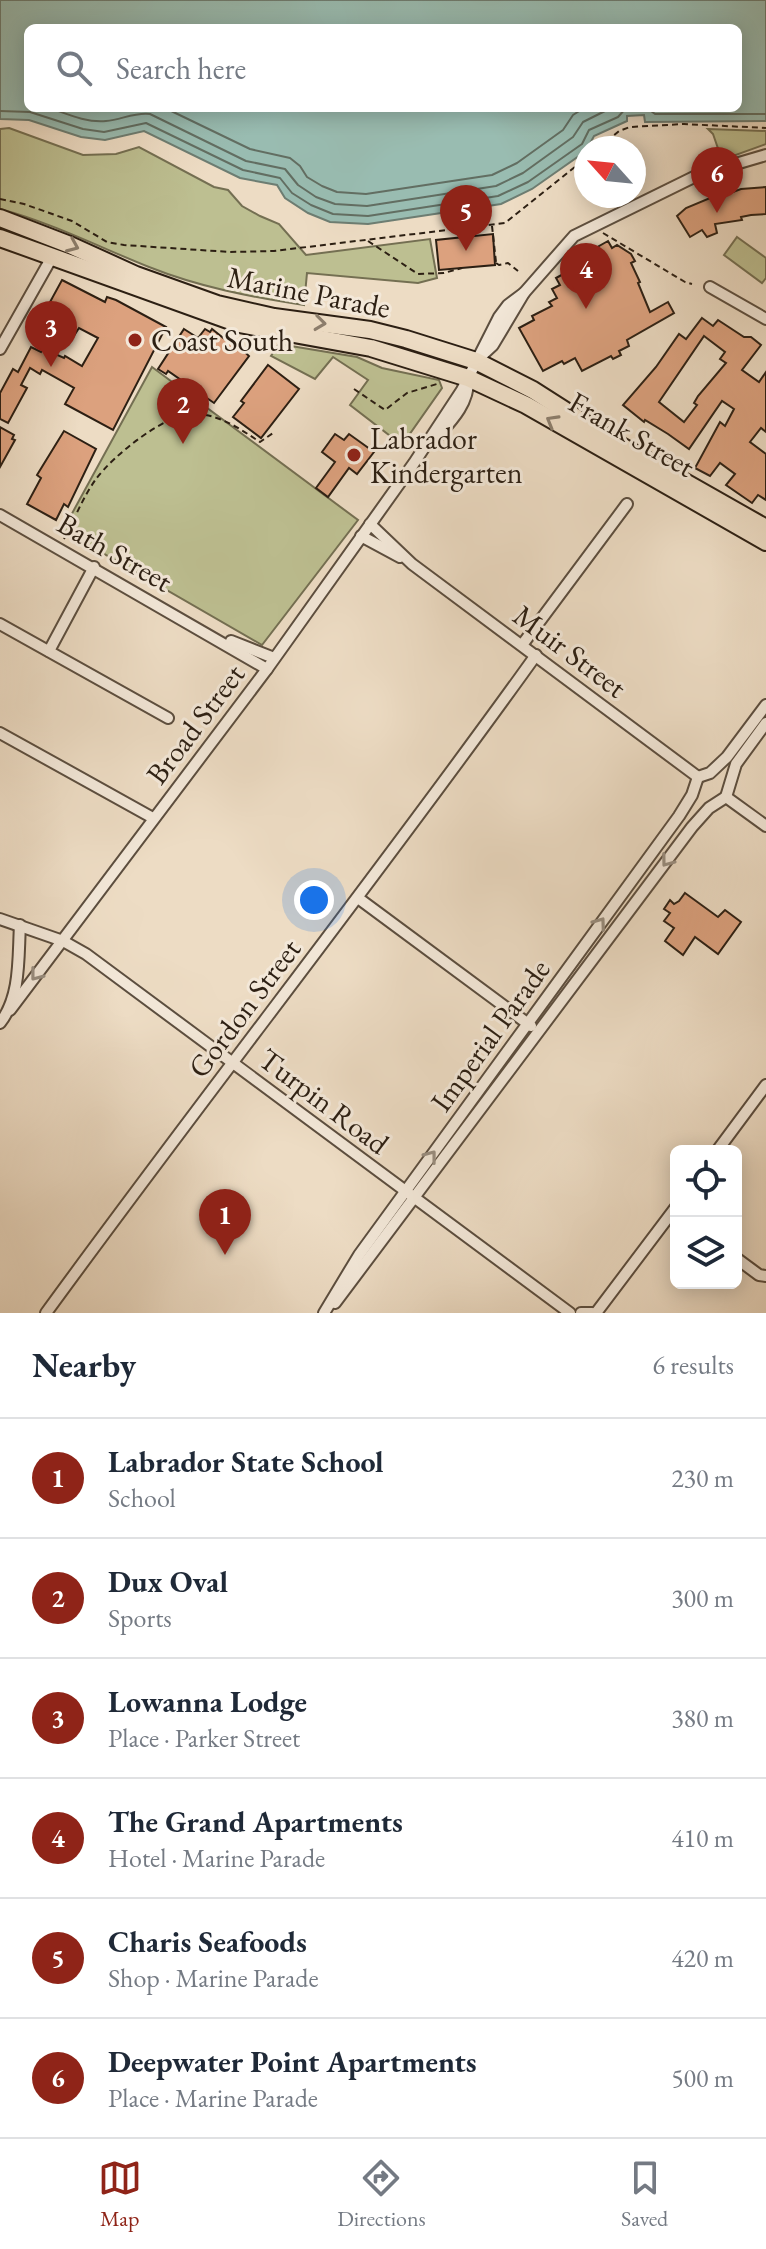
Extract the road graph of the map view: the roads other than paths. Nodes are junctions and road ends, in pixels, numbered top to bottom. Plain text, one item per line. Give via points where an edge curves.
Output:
1 (766, 155) edge
2 (0, 218) edge
3 (0, 238) edge
4 (52, 257) junction
5 (710, 287) dead end
6 (766, 319) edge
7 (0, 349) edge
8 (476, 361) junction
9 (468, 378) junction
10 (627, 504) dead end
11 (0, 515) edge
12 (370, 524) junction
13 (766, 528) edge
14 (361, 536) junction
15 (766, 542) edge
16 (412, 564) junction
17 (94, 567) junction
18 (0, 624) edge
19 (206, 632) junction
20 (522, 645) junction
21 (49, 651) junction
22 (536, 655) junction
23 (274, 658) junction
24 (267, 669) junction
25 (766, 705) edge
26 (168, 718) dead end
27 (766, 723) edge
28 (0, 733) edge
29 (701, 779) junction
30 (723, 795) junction
31 (153, 818) junction
32 (766, 826) edge
33 (358, 898) junction
34 (0, 919) edge
35 (20, 925) junction
36 (63, 941) junction
37 (580, 950) junction
38 (593, 960) junction
39 (10, 1010) junction
40 (0, 1023) edge
41 (528, 1024) junction
42 (539, 1032) junction
43 (232, 1062) junction
44 (766, 1085) edge
45 (721, 1145) edge
46 (410, 1196) junction
47 (670, 1216) edge
48 (742, 1262) edge
49 (766, 1276) edge
50 (46, 1313) edge
51 (325, 1313) edge
52 (570, 1313) edge
53 (581, 1313) edge
54 (594, 1313) edge

1 - 8 street via 698,175 590,226 508,305
2 -> 8 highway, Marine Parade via 217,304 370,330
3 - 4 highway, Marine Parade
4 - 7 street
4 - 9 highway, Marine Parade via 239,324 371,348
5 - 6 street
8 - 9 street, Broad Street
8 - 13 highway, Frank Street
9 - 12 street, Broad Street via 463,404
15 -> 9 highway, Frank Street via 526,405
10 - 20 street
11 - 17 street, Bath Street
12 - 14 street, Broad Street
12 - 16 street, Muir Street
14 - 16 street, Muir Street
14 - 23 street, Broad Street
16 - 20 street, Muir Street
17 - 19 street, Bath Street
17 - 21 street
18 - 21 street
19 - 23 street, Bath Street
19 - 24 street, Bath Street
20 - 22 street, Muir Street
21 - 26 street
22 - 29 street, Muir Street
22 - 33 street, Gordon Street
23 - 24 street, Broad Street
24 - 31 street, Broad Street
25 - 29 street, Imperial Parade via 727,757
27 - 30 street, Imperial Parade via 736,764
28 - 31 street
29 - 30 street via 723,781
29 - 30 street via 704,796
37 -> 29 street, Imperial Parade
30 - 32 street
30 -> 38 street, Imperial Parade via 692,827
31 - 36 street, Broad Street
33 - 41 street
33 - 43 street, Gordon Street
34 - 35 street, Turpin Road
35 - 36 street, Turpin Road
35 - 39 street, Broad Street
36 -> 39 street, Broad Street
36 - 43 street, Turpin Road
37 - 38 street
37 - 41 street, Imperial Parade
38 - 42 street, Imperial Parade
39 - 40 street, Broad Street
41 - 42 street
46 -> 41 street, Imperial Parade
42 - 46 street, Imperial Parade
43 - 46 street, Turpin Road
43 - 50 street, Gordon Street
44 - 45 street
46 - 51 street, Imperial Parade
46 - 52 street, Turpin Road
47 - 54 street
48 - 49 street
53 - 54 street

